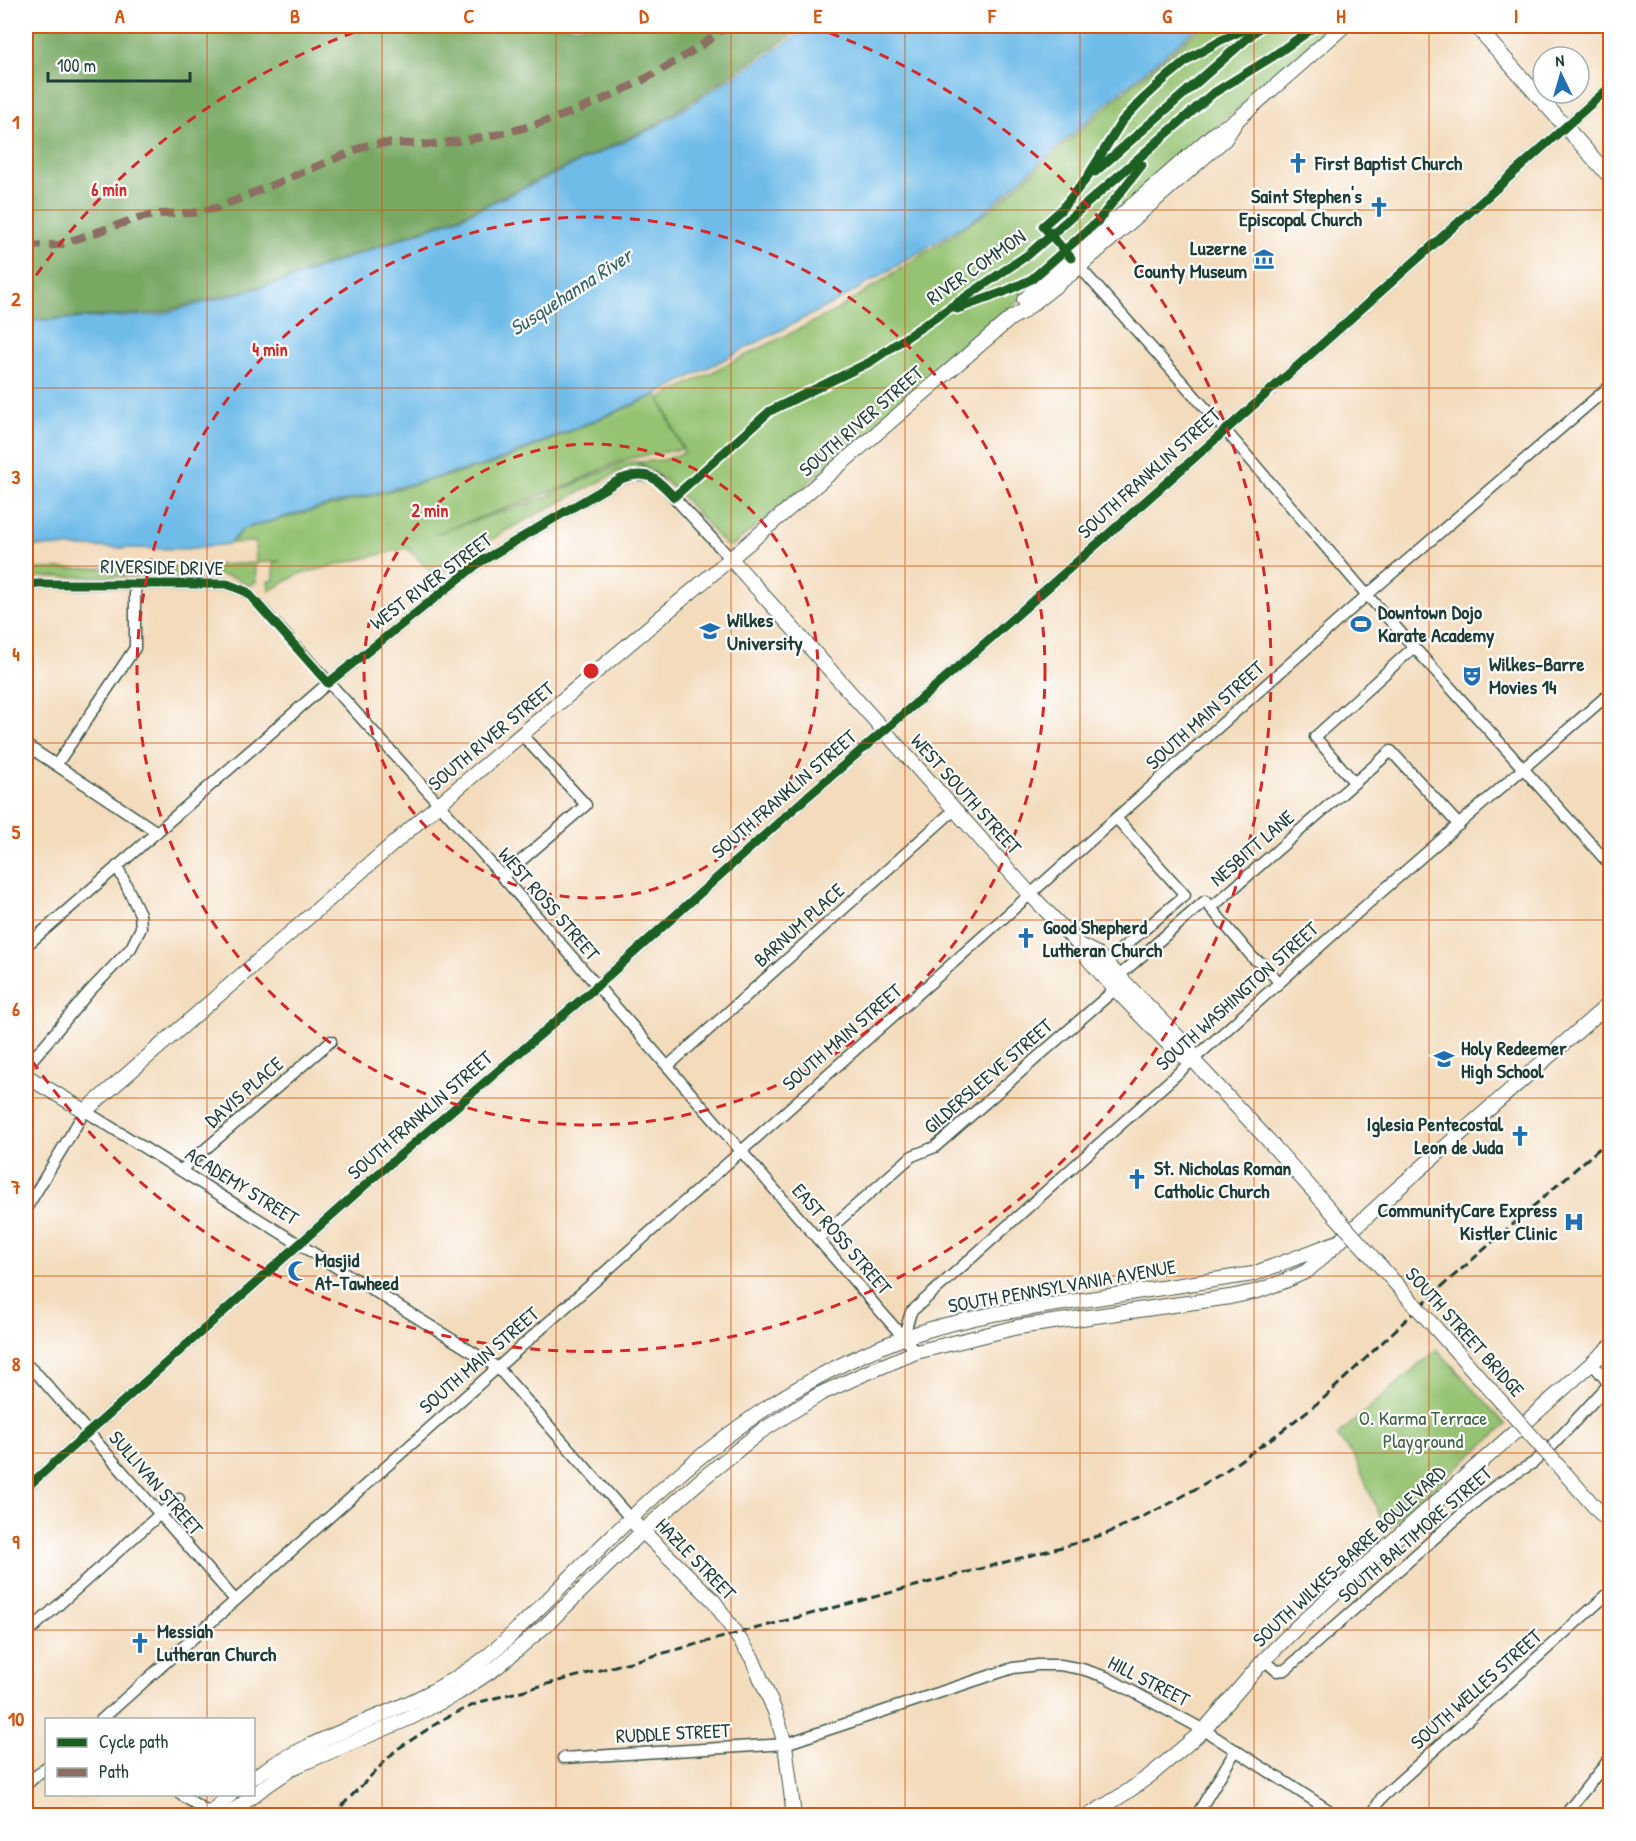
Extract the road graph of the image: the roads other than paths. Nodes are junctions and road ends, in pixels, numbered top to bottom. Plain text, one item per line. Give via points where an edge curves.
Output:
1 (1344, 26) edge
2 (1476, 26) edge
3 (1611, 87) edge
4 (1565, 126) junction
5 (1611, 177) edge
6 (1075, 262) junction
7 (1611, 386) edge
8 (1225, 430) junction
9 (657, 479) joint
10 (730, 558) junction
11 (26, 584) edge
12 (135, 584) junction
13 (1367, 595) junction
14 (1414, 647) junction
15 (328, 683) junction
16 (1611, 693) edge
17 (884, 731) junction
18 (522, 735) junction
19 (26, 745) edge
20 (57, 764) junction
21 (1524, 768) junction
22 (1354, 782) junction
23 (439, 804) junction
24 (954, 810) junction
25 (1116, 818) junction
26 (1460, 825) junction
27 (157, 832) junction
28 (1611, 865) edge
29 (117, 867) junction
30 (502, 877) junction
31 (1030, 894) junction
32 (1211, 908) junction
33 (26, 945) edge
34 (1079, 945) junction
35 (1106, 962) junction
36 (1117, 982) junction
37 (1279, 982) junction
38 (597, 986) junction
39 (1611, 1003) edge
40 (331, 1041) dead end
41 (1193, 1060) junction
42 (668, 1066) junction
43 (26, 1067) edge
44 (26, 1076) edge
45 (85, 1111) junction
46 (741, 1150) junction
47 (181, 1170) junction
48 (26, 1209) edge
49 (818, 1239) junction
50 (1337, 1242) junction
51 (299, 1245) junction
52 (903, 1338) junction
53 (1611, 1347) edge
54 (916, 1352) junction
55 (26, 1364) edge
56 (1592, 1364) junction
57 (498, 1368) junction
58 (1610, 1384) edge
59 (88, 1433) junction
60 (26, 1488) edge
61 (179, 1499) dead end
62 (159, 1515) junction
63 (630, 1518) junction
64 (1611, 1524) edge
65 (642, 1532) junction
66 (1611, 1592) edge
67 (235, 1600) junction
68 (26, 1634) edge
69 (1264, 1660) junction
70 (102, 1718) edge
71 (1204, 1730) junction
72 (785, 1744) junction
73 (1236, 1750) junction
74 (563, 1758) dead end
75 (1611, 1758) edge
76 (45, 1768) edge
77 (255, 1776) edge
78 (26, 1785) edge
79 (255, 1793) edge
80 (183, 1796) edge
81 (229, 1796) edge
82 (252, 1796) edge
83 (210, 1815) edge
84 (227, 1815) edge
85 (794, 1815) edge
86 (1088, 1815) edge
87 (1196, 1815) edge
88 (1338, 1815) edge
89 (1371, 1815) edge
90 (1564, 1815) edge

1 - 6 main road, SOUTH RIVER STREET via 1238,119 1225,139
2 - 4 main road
3 - 4 street, SOUTH FRANKLIN STREET
4 - 5 main road
4 - 8 street, SOUTH FRANKLIN STREET
6 - 8 street
6 - 10 main road, SOUTH RIVER STREET via 1022,312
7 - 13 street, SOUTH MAIN STREET
8 - 13 street
8 - 17 street, SOUTH FRANKLIN STREET
9 - 10 street, WEST SOUTH STREET
9 - 15 street, WEST RIVER STREET via 644,474 621,479 480,562
10 - 17 main road, WEST SOUTH STREET
10 - 18 main road, SOUTH RIVER STREET
11 - 12 street, RIVERSIDE DRIVE
12 - 15 street, RIVERSIDE DRIVE via 227,584 247,591
12 - 20 street via 135,648
13 - 14 street
13 - 25 street, SOUTH MAIN STREET
14 - 21 street
14 - 22 street via 1316,737
15 - 23 street, WEST ROSS STREET
15 - 27 street, WEST RIVER STREET
16 - 21 street, SOUTH WASHINGTON STREET
17 - 24 main road, WEST SOUTH STREET
17 - 38 street, SOUTH FRANKLIN STREET
18 - 23 main road, SOUTH RIVER STREET
18 - 30 street via 586,805
19 - 20 street
20 - 27 street
21 - 26 street, SOUTH WASHINGTON STREET
21 - 28 street
22 - 26 street, NESBITT LANE via 1391,751
22 - 32 street, NESBITT LANE
23 - 30 street, WEST ROSS STREET
23 - 45 main road, SOUTH RIVER STREET
24 - 31 main road, WEST SOUTH STREET
24 - 42 street, BARNUM PLACE
25 - 31 street, SOUTH MAIN STREET
25 - 35 street via 1185,895
26 - 37 street, SOUTH WASHINGTON STREET
27 - 29 street, WEST RIVER STREET
29 - 33 street, WEST RIVER STREET
29 - 43 street via 140,914 141,928 131,948
30 - 38 street, WEST ROSS STREET
31 - 34 main road, WEST SOUTH STREET
31 - 46 street, SOUTH MAIN STREET
32 - 36 street, NESBITT LANE via 1205,900
32 - 37 street
34 - 35 main road
34 - 36 main road via 1089,960
35 - 36 main road
36 - 41 main road, SOUTH STREET BRIDGE via 1190,1048
36 - 49 street, GILDERSLEEVE STREET via 935,1147 912,1156
37 - 41 street, SOUTH WASHINGTON STREET
38 - 42 street, WEST ROSS STREET
38 - 51 street, SOUTH FRANKLIN STREET
39 - 50 main road, SOUTH PENNSYLVANIA AVENUE
40 - 47 street, DAVIS PLACE
41 - 52 street, SOUTH WASHINGTON STREET via 911,1312
41 - 64 main road, SOUTH STREET BRIDGE, bridge
42 - 46 street, WEST ROSS STREET
44 - 45 main road, ACADEMY STREET
45 - 47 street, ACADEMY STREET
45 - 48 street, SOUTH RIVER STREET
46 - 49 street, EAST ROSS STREET
46 - 57 street, SOUTH MAIN STREET
47 - 51 street, ACADEMY STREET
49 - 52 street, EAST ROSS STREET
50 - 52 main road, SOUTH PENNSYLVANIA AVENUE via 1253,1274 998,1313
50 - 54 main road, SOUTH PENNSYLVANIA AVENUE via 1307,1271 1258,1291 1018,1327
51 - 57 street, ACADEMY STREET
51 - 59 street, SOUTH FRANKLIN STREET
52 - 54 street, EAST ROSS STREET
52 - 63 main road, SOUTH PENNSYLVANIA AVENUE via 794,1389 729,1433
53 - 56 main road, SOUTH WILKES-BARRE BOULEVARD
54 - 65 main road, SOUTH PENNSYLVANIA AVENUE via 820,1395 760,1431
55 - 59 street, SULLIVAN STREET
56 - 58 street
56 - 69 main road, SOUTH WILKES-BARRE BOULEVARD via 1343,1584
57 - 63 street, HAZLE STREET
57 - 67 street, SOUTH MAIN STREET
58 - 69 street, SOUTH BALTIMORE STREET via 1533,1463 1480,1498 1285,1670 1276,1671
59 - 60 street, SOUTH FRANKLIN STREET
59 - 62 street, SULLIVAN STREET
61 - 62 street
62 - 67 street, SULLIVAN STREET
62 - 68 street
63 - 65 main road, HAZLE STREET
63 - 77 main road, SOUTH PENNSYLVANIA AVENUE via 503,1643 460,1677 273,1764
65 - 72 main road, HAZLE STREET via 713,1600 737,1633 764,1683
65 - 79 main road, SOUTH PENNSYLVANIA AVENUE via 497,1667 410,1718 294,1767
66 - 89 street, SOUTH WELLES STREET via 1382,1797
67 - 70 street, SOUTH MAIN STREET
69 - 71 main road, SOUTH WILKES-BARRE BOULEVARD
71 - 72 street, HILL STREET via 1106,1677 1060,1665 1038,1665 1013,1668
71 - 73 street, HILL STREET
71 - 86 main road, SOUTH WILKES-BARRE BOULEVARD via 1152,1774
72 - 74 street, RUDDLE STREET
72 - 85 main road, HAZLE STREET
73 - 87 street
73 - 88 street, HILL STREET
75 - 90 street
76 - 78 street
80 - 83 street
81 - 83 main road
82 - 84 main road, SOUTH PENNSYLVANIA AVENUE

